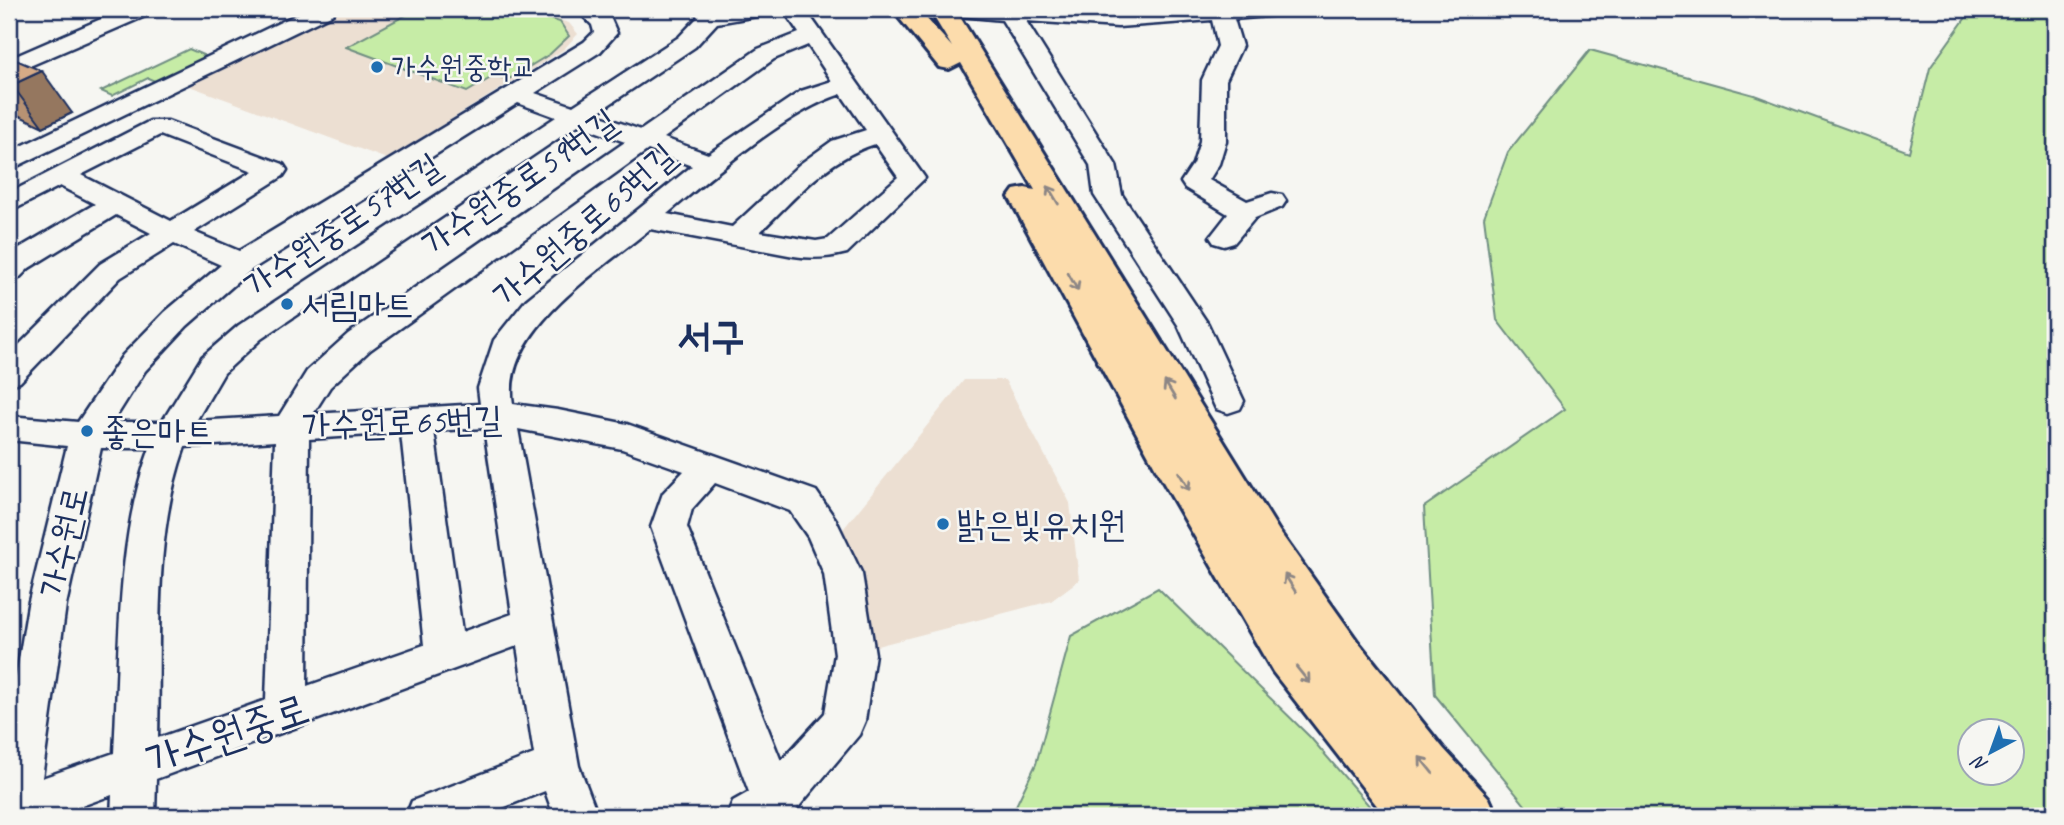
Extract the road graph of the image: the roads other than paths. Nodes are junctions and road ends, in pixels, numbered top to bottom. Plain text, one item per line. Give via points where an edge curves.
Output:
1 (142, 9) edge
2 (325, 9) edge
3 (587, 9) edge
4 (760, 9) edge
5 (794, 9) edge
6 (905, 9) edge
7 (920, 9) edge
8 (956, 9) edge
9 (1282, 9) edge
10 (1008, 11) edge
11 (707, 13) edge
12 (1211, 13) edge
13 (813, 35) junction
14 (963, 64) junction
15 (9, 68) edge
16 (846, 84) junction
17 (516, 94) junction
18 (576, 116) junction
19 (880, 134) junction
20 (644, 140) junction
21 (15, 154) edge
22 (711, 164) junction
23 (60, 175) junction
24 (1272, 201) dead end
25 (9, 204) edge
26 (115, 204) junction
27 (1245, 212) junction
28 (645, 219) junction
29 (171, 232) junction
30 (738, 236) junction
31 (1224, 237) dead end
32 (241, 263) junction
33 (9, 271) edge
34 (9, 374) edge
35 (1228, 401) dead end
36 (499, 415) junction
37 (416, 420) junction
38 (292, 427) junction
39 (9, 428) edge
40 (88, 435) junction
41 (172, 435) junction
42 (710, 466) junction
43 (535, 623) junction
44 (445, 655) junction
45 (286, 713) junction
46 (135, 764) junction
47 (557, 766) junction
48 (762, 808) edge
49 (13, 812) edge
50 (132, 816) edge
51 (428, 816) edge
52 (576, 816) edge
53 (1417, 816) edge
54 (1471, 816) edge

1 - 15 street
2 - 21 street
3 - 17 street, 가수원로 via 602,22 606,33 592,47
4 - 11 street
5 - 13 street
6 - 14 main road
7 - 14 main road
8 - 10 street
8 - 14 main road
9 - 12 street
10 - 12 street via 1118,20
10 - 35 street via 1104,164 1108,195 1193,324
11 - 18 street, 가수원중로57번길 via 687,42
12 - 27 street via 1230,46 1214,80 1213,141 1194,182
13 - 16 street
13 - 20 street, 가수원중로59번길 via 766,54
14 -> 53 main road via 1176,468 1289,658
54 -> 14 main road via 1324,637
16 - 19 street
16 - 22 street, 가수원중로65번길 via 810,96
17 - 18 street
17 - 32 street, 가수원로
18 - 20 street
18 - 41 street, 가수원중로57번길 via 250,332 214,365
19 - 30 street via 841,146
19 - 30 street via 912,178 837,247 816,250
20 - 22 street
20 - 38 street, 가수원중로59번길 via 327,368 308,391
22 - 28 street, 가수원중로65번길
23 - 25 street
23 - 26 street
23 - 29 street via 159,126 274,170
24 - 27 street
26 - 29 street
26 - 33 street
27 - 31 street
28 - 30 street
28 - 36 street, 가수원중로65번길 via 537,307 510,340 494,388
29 - 32 street
29 - 34 street via 110,271
32 - 40 street, 가수원로 via 134,363
36 - 37 street, 가수원로65번길
36 - 42 street, 가수원로65번길 via 558,422 627,438
36 - 43 street, 가수원중로65번길
37 - 38 street, 가수원로65번길
37 - 44 street
38 - 41 street, 가수원로65번길
38 - 45 street, 가수원중로59번길
39 - 40 street, 가수원로
40 - 41 street, 가수원로65번길
40 - 49 street, 가수원로 via 47,605
41 - 46 street, 가수원중로57번길 via 154,484 145,547
42 - 48 street, 가수원로65번길 via 676,503 669,527
42 - 48 street, 가수원로65번길 via 803,501 823,530 843,574 855,654 844,721
43 - 44 street, 가수원중로
43 - 47 street
44 - 45 street, 가수원중로
45 - 46 street, 가수원중로
46 - 49 street, 가수원중로
46 - 50 street, 가수원중로57번길
47 - 51 street
47 - 52 street

